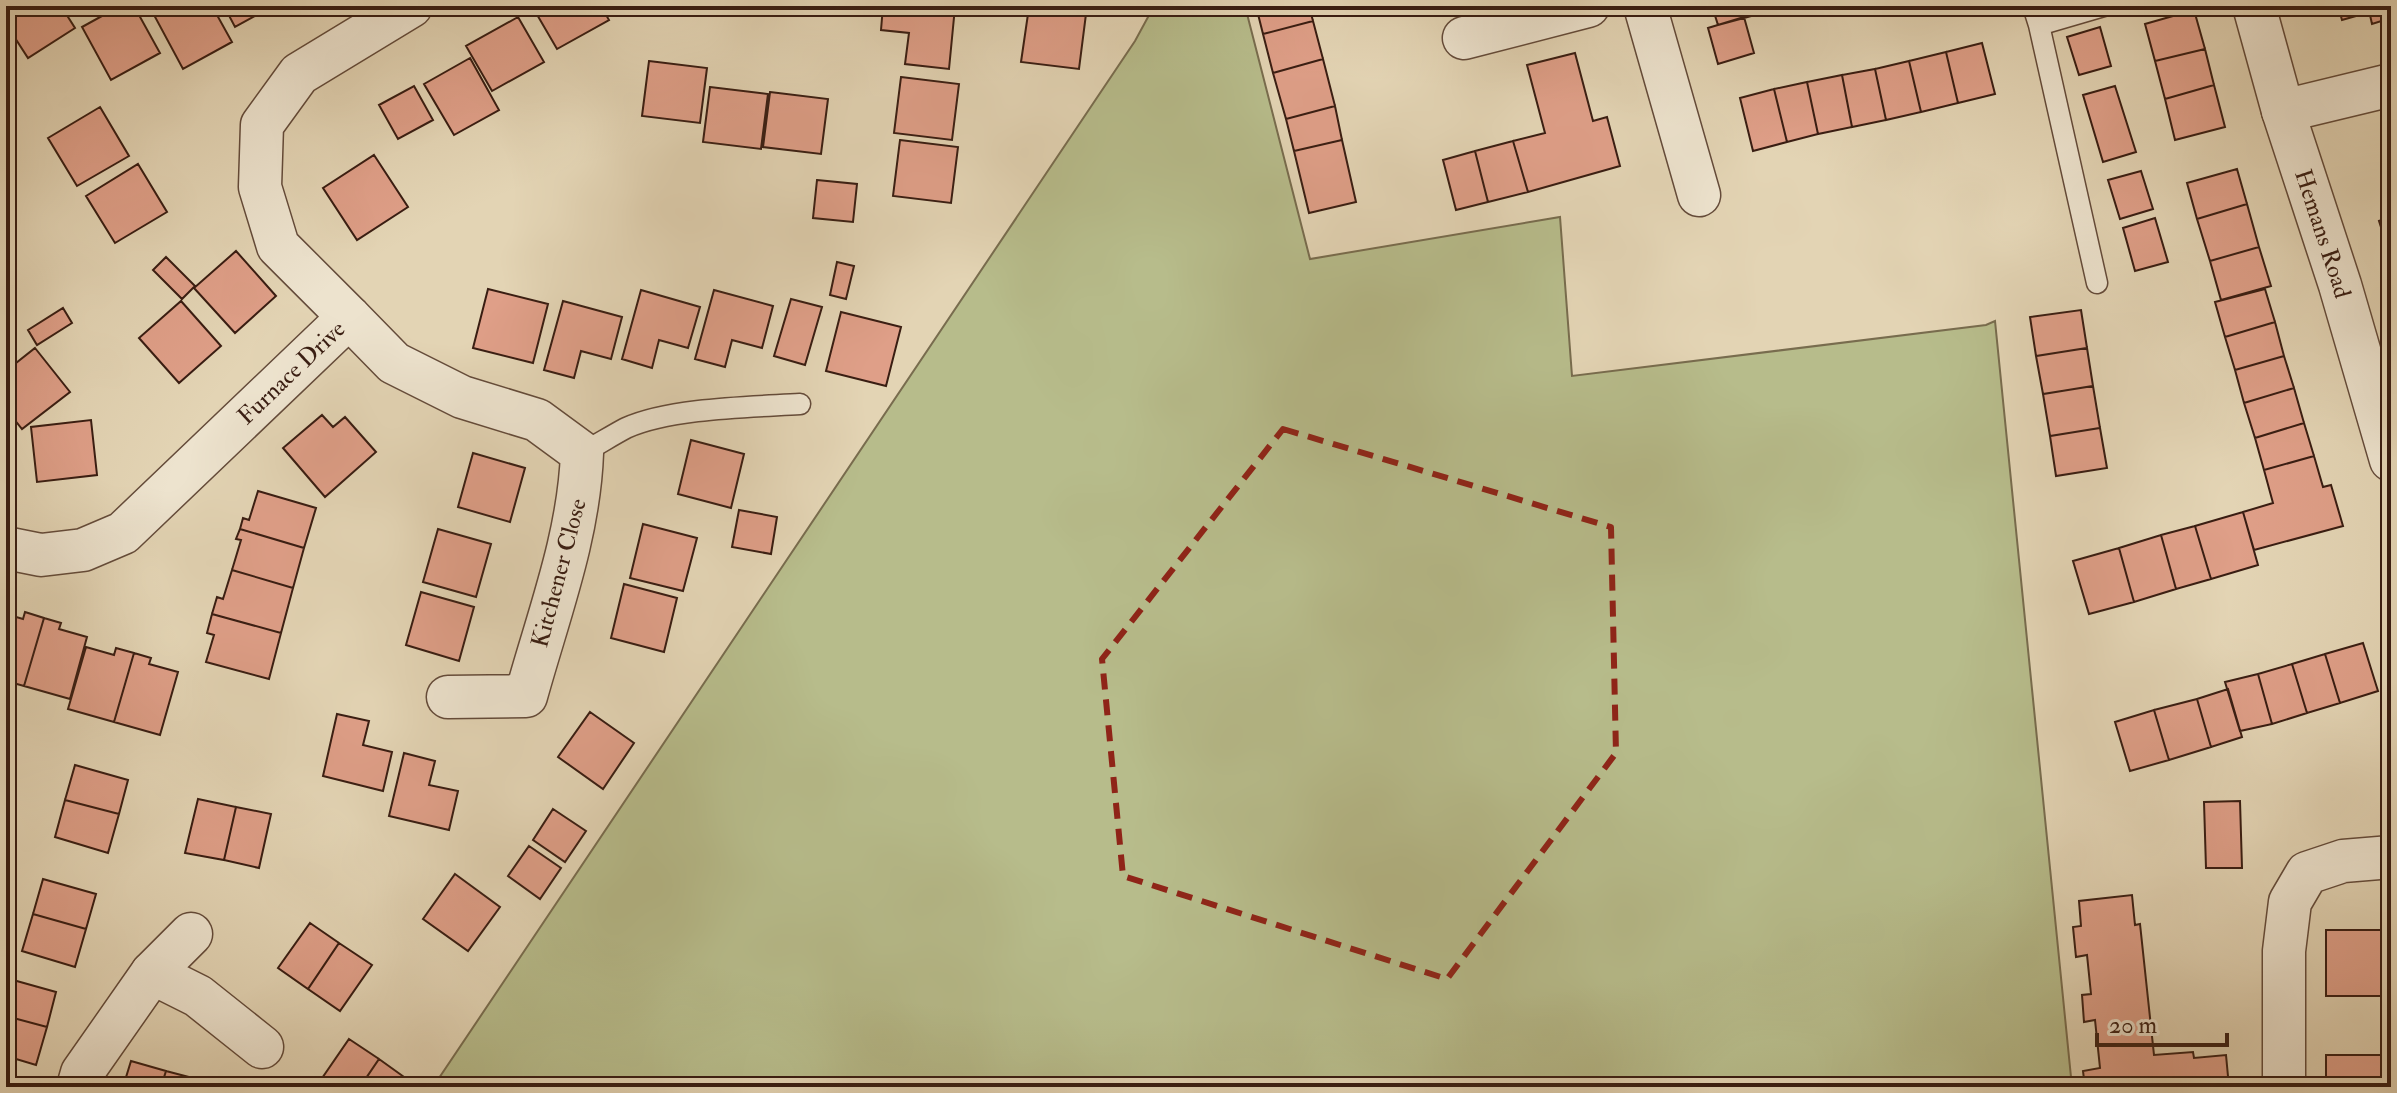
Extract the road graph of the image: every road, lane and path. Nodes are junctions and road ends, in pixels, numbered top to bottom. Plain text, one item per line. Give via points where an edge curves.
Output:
1 (411, 6) edge
2 (1588, 6) edge
3 (1645, 6) edge
4 (2104, 6) edge
5 (2254, 6) edge
6 (2036, 15) edge
7 (1464, 38) dead end
8 (2391, 85) edge
9 (2283, 111) junction
10 (1699, 195) dead end
11 (2097, 283) dead end
12 (349, 317) junction
13 (800, 404) dead end
14 (582, 453) junction
15 (2391, 460) edge
16 (6, 548) edge
17 (448, 697) dead end
18 (2391, 857) edge
19 (191, 934) dead end
20 (152, 973) junction
21 (262, 1047) dead end
22 (78, 1087) edge
23 (2284, 1087) edge

1 - 12 street, Furnace Drive via 299,74 262,125 260,187 278,246
2 - 7 street
3 - 10 street
4 - 6 lane
5 - 9 street, Hemans Road
6 - 11 lane
8 - 9 street
9 - 15 street, Hemans Road
12 - 14 street via 394,363 462,397 537,420
12 - 16 street, Furnace Drive via 123,533 83,550 41,555
13 - 14 lane via 661,417 628,427
14 - 17 street, Kitchener Close via 574,530 526,696
18 - 23 street via 2343,861 2307,873 2290,902 2284,951
19 - 20 street
20 - 21 street via 198,996
20 - 22 street via 82,1073

